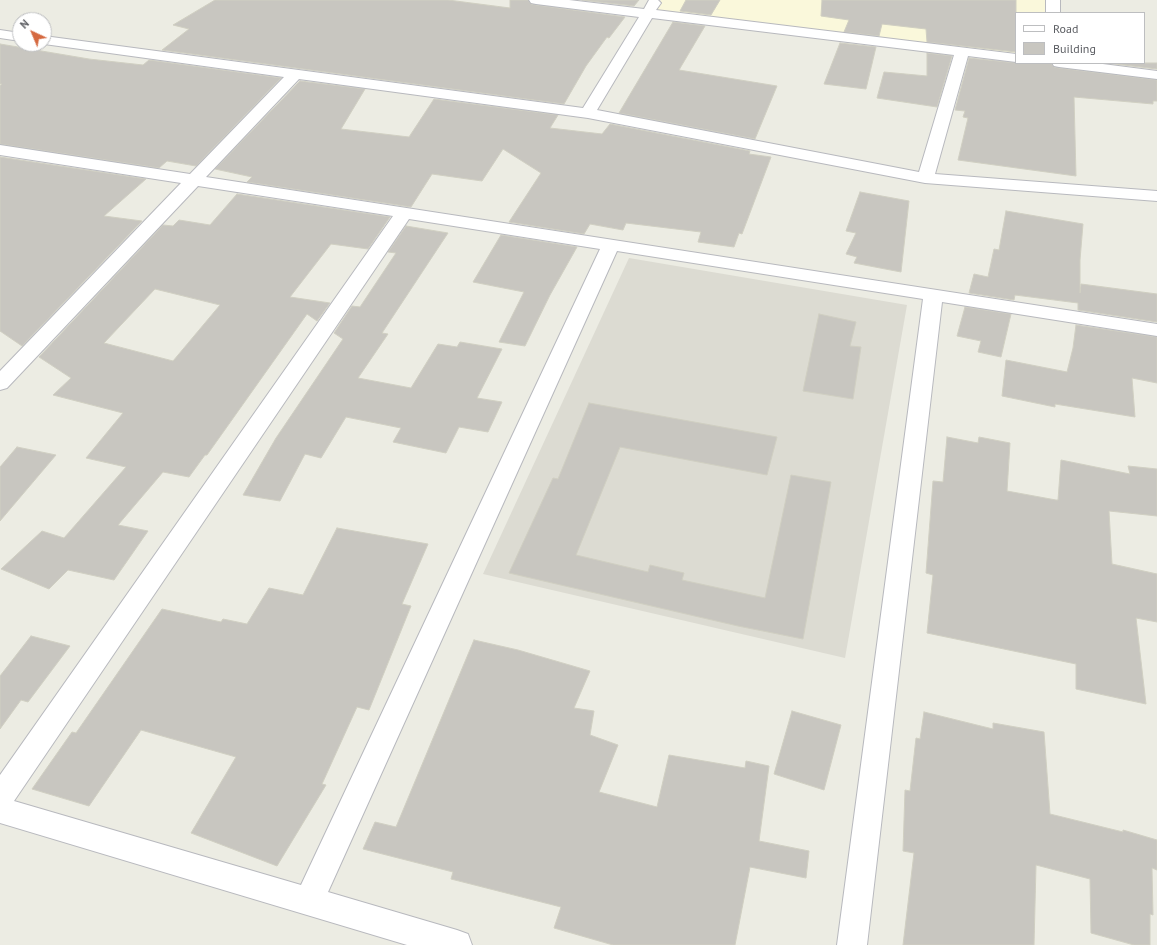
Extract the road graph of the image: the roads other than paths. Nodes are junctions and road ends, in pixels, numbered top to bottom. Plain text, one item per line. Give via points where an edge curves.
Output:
1 (536, 0) edge
2 (656, 0) edge
3 (1053, 0) edge
4 (1053, 12) edge
5 (648, 14) junction
6 (0, 34) edge
7 (12, 36) edge
8 (52, 41) edge
9 (962, 51) junction
10 (1015, 58) edge
11 (1068, 64) edge
12 (294, 74) junction
13 (1157, 75) edge
14 (588, 114) junction
15 (0, 150) edge
16 (925, 178) junction
17 (193, 180) junction
18 (1157, 196) edge
19 (404, 213) junction
20 (611, 245) junction
21 (933, 295) junction
22 (1157, 330) edge
23 (0, 383) edge
24 (0, 798) edge
25 (0, 810) edge
26 (309, 901) junction
27 (457, 945) edge
28 (852, 945) edge

1 - 5 street
2 - 5 street
3 - 4 street
5 - 9 street
5 - 14 street
6 - 7 street
8 - 12 street
9 - 10 street
9 - 16 street
11 - 13 street
12 - 14 street
12 - 17 street
14 - 16 street
15 - 17 street
16 - 18 street
17 - 19 street
17 - 23 street
19 - 20 street
19 - 24 street
20 - 21 street
20 - 26 street
21 - 22 street
21 - 28 street
25 - 26 street
26 - 27 street

